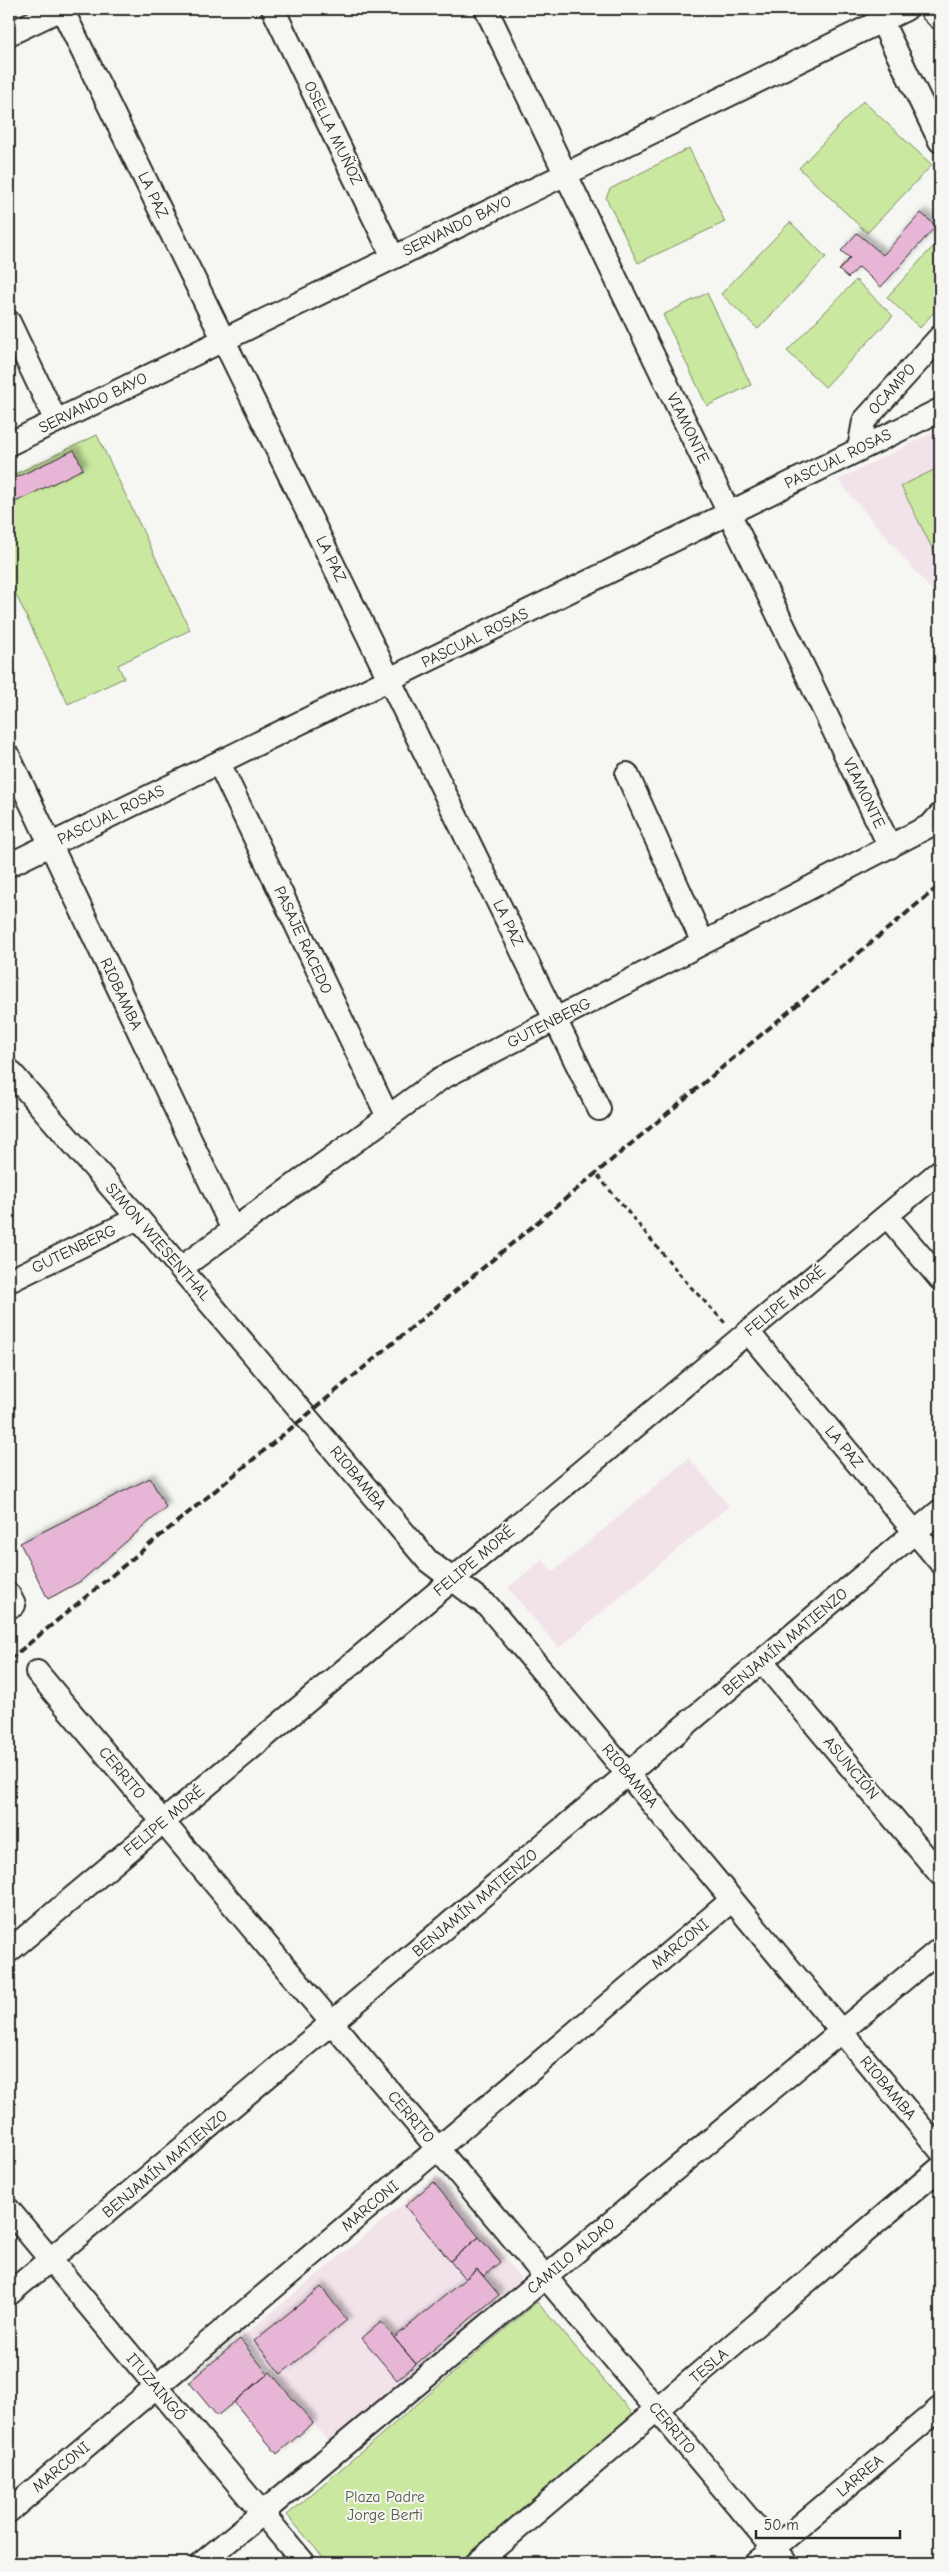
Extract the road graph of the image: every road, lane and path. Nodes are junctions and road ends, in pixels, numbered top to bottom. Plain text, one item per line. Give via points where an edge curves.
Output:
1 (61, 9) edge
2 (272, 9) edge
3 (486, 9) edge
4 (906, 9) edge
5 (934, 9) edge
6 (940, 15) edge
7 (882, 22) junction
8 (9, 34) edge
9 (940, 141) edge
10 (566, 174) junction
11 (393, 257) junction
12 (9, 322) edge
13 (940, 337) edge
14 (224, 340) junction
15 (940, 410) edge
16 (56, 421) junction
17 (9, 444) edge
18 (859, 449) junction
19 (729, 513) junction
20 (389, 679) junction
21 (9, 757) edge
22 (219, 763) junction
23 (627, 774) dead end
24 (940, 814) edge
25 (50, 845) junction
26 (890, 847) junction
27 (9, 865) edge
28 (703, 943) junction
29 (556, 1020) junction
30 (9, 1070) edge
31 (599, 1110) dead end
32 (388, 1117) junction
33 (940, 1171) edge
34 (598, 1176) dead end
35 (887, 1216) junction
36 (138, 1218) junction
37 (233, 1230) junction
38 (181, 1268) junction
39 (940, 1279) edge
40 (9, 1281) edge
41 (744, 1335) junction
42 (306, 1416) joint
43 (940, 1511) edge
44 (915, 1532) junction
45 (940, 1562) edge
46 (452, 1580) junction
47 (762, 1661) junction
48 (37, 1672) dead end
49 (628, 1774) junction
50 (163, 1822) junction
51 (940, 1874) edge
52 (732, 1900) junction
53 (940, 1949) edge
54 (9, 1951) edge
55 (333, 2024) junction
56 (842, 2031) junction
57 (438, 2149) junction
58 (940, 2150) edge
59 (940, 2168) edge
60 (9, 2210) edge
61 (50, 2260) junction
62 (546, 2278) junction
63 (9, 2294) edge
64 (156, 2387) junction
65 (940, 2408) edge
66 (656, 2410) junction
67 (9, 2512) edge
68 (262, 2513) junction
69 (779, 2556) edge
70 (202, 2563) edge
71 (304, 2563) edge
72 (477, 2563) edge
73 (756, 2563) edge

1 - 8 street
1 - 14 street, LA PAZ
2 - 11 street, OSELLA MUÑOZ
3 - 10 street, VIAMONTE
4 - 7 street, SERVANDO BAYO
5 - 6 main road
7 - 9 street
7 - 10 street, SERVANDO BAYO
10 - 11 street, SERVANDO BAYO
10 - 19 street, VIAMONTE
11 - 14 street, SERVANDO BAYO
12 - 16 street
13 - 18 street, OCAMPO via 864,421
14 - 16 street, SERVANDO BAYO
14 - 20 street, LA PAZ
15 - 18 street, PASCUAL ROSAS
16 - 17 street, SERVANDO BAYO
18 - 19 street, PASCUAL ROSAS
19 - 20 street, PASCUAL ROSAS
19 - 26 street, VIAMONTE
20 - 22 street, PASCUAL ROSAS
20 - 29 street, LA PAZ
21 - 25 street, RIOBAMBA
22 - 25 street, PASCUAL ROSAS
22 - 32 street, PASAJE RACEDO
23 - 28 street
24 - 26 street, GUTENBERG via 931,825
25 - 27 street, PASCUAL ROSAS
25 - 37 street, RIOBAMBA
26 - 28 street, GUTENBERG
28 - 29 street, GUTENBERG
29 - 31 street, LA PAZ
29 - 32 street, GUTENBERG via 440,1079
30 - 36 street, SIMON WIESENTHAL
32 - 37 street, GUTENBERG
33 - 35 street, FELIPE MORÉ
34 - 41 path via 688,1284
35 - 39 street
35 - 41 street, FELIPE MORÉ
36 - 38 street, SIMON WIESENTHAL
36 - 40 street, GUTENBERG
37 - 38 street, GUTENBERG
38 - 42 street, SIMON WIESENTHAL
41 - 44 street, LA PAZ
41 - 46 street, FELIPE MORÉ
42 - 46 street, RIOBAMBA via 428,1561
43 - 44 street, BENJAMÍN MATIENZO
44 - 45 street, LA PAZ
44 - 47 street, BENJAMÍN MATIENZO
46 - 49 street, RIOBAMBA via 488,1606
46 - 50 street, FELIPE MORÉ
47 - 49 street, BENJAMÍN MATIENZO
47 - 51 street, ASUNCIÓN
48 - 50 street, CERRITO
49 - 52 street, RIOBAMBA
49 - 55 street, BENJAMÍN MATIENZO
50 - 54 street, FELIPE MORÉ
50 - 55 street, CERRITO
52 - 56 street, RIOBAMBA
52 - 57 street, MARCONI
53 - 56 street, CAMILO ALDAO
55 - 57 street, CERRITO
55 - 61 street, BENJAMÍN MATIENZO
56 - 58 street, RIOBAMBA
56 - 62 street, CAMILO ALDAO
57 - 62 street, CERRITO
57 - 64 street, MARCONI
59 - 66 street, TESLA
60 - 61 street, ITUZAINGÓ
61 - 63 street, BENJAMÍN MATIENZO
61 - 64 street, ITUZAINGÓ
62 - 66 street, CERRITO
62 - 68 street, CAMILO ALDAO
64 - 67 street, MARCONI
64 - 68 street, ITUZAINGÓ
65 - 69 street, LARREA
66 - 69 street, CERRITO
66 - 72 street, TESLA
68 - 70 street, CAMILO ALDAO
68 - 71 street, ITUZAINGÓ
69 - 73 street, LARREA

